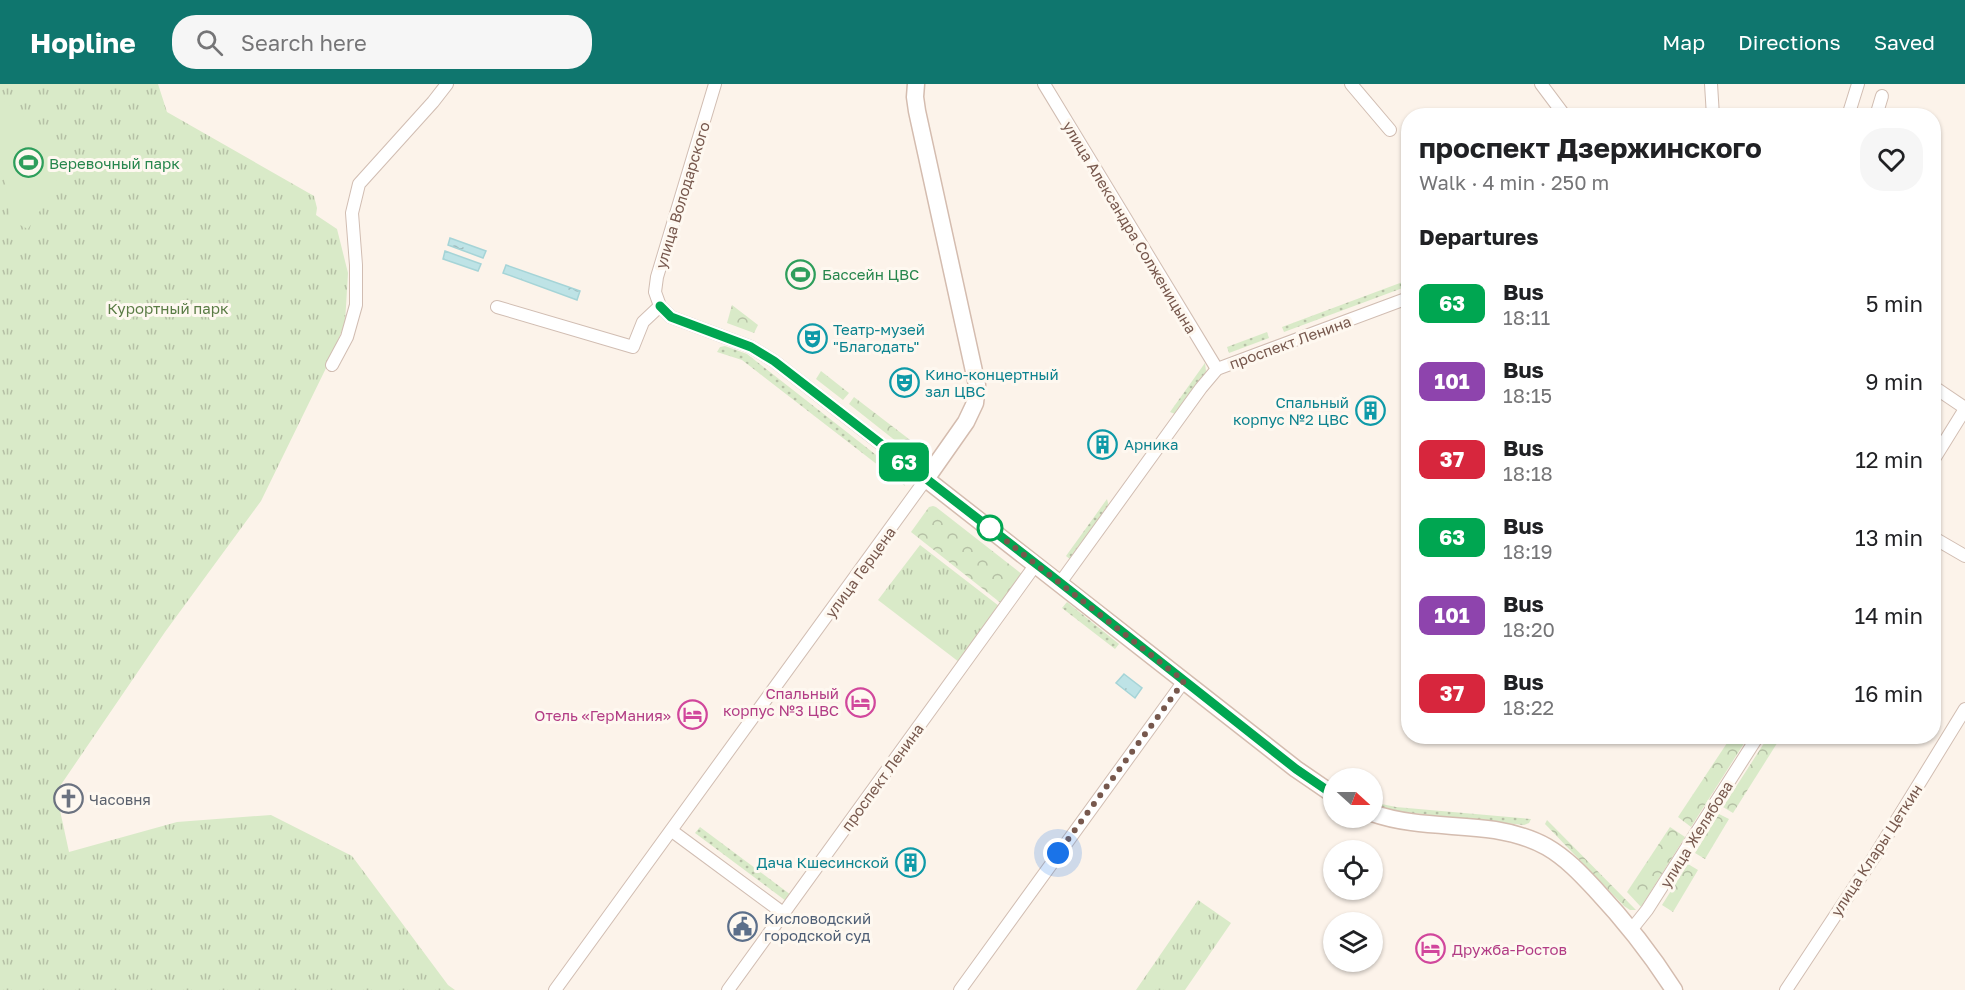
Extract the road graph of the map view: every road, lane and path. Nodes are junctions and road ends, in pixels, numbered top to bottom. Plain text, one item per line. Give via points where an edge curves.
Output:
1 (447, 84) edge
2 (715, 84) edge
3 (1044, 84) edge
4 (1352, 84) edge
5 (1541, 84) edge
6 (1711, 84) edge
7 (1858, 84) edge
8 (915, 91) edge
9 (1882, 96) dead end
10 (1558, 108) edge
11 (1712, 108) edge
12 (1850, 108) edge
13 (1878, 108) edge
14 (1390, 130) dead end
15 (1401, 301) edge
16 (660, 306) junction
17 (497, 307) dead end
18 (332, 365) dead end
19 (1217, 369) junction
20 (1941, 392) edge
21 (1965, 409) edge
22 (1941, 448) edge
23 (926, 479) junction
24 (1941, 542) edge
25 (1965, 556) edge
26 (1036, 564) junction
27 (1060, 583) junction
28 (1184, 681) junction
29 (1965, 709) edge
30 (1753, 744) edge
31 (1323, 787) edge
32 (1383, 816) edge
33 (672, 831) junction
34 (783, 913) junction
35 (1631, 930) junction
36 (555, 990) edge
37 (728, 990) edge
38 (960, 990) edge
39 (1674, 990) edge
40 (1786, 990) edge

1 - 18 street via 359,184 352,213 356,305 347,337
2 - 16 street, улица Володарского via 657,277 655,292
3 - 19 street, улица Александра Солженицына
4 - 14 street
5 - 10 street
6 - 11 street
7 - 12 street
8 - 23 main road, улица Герцена via 977,385 975,403 966,422
9 - 13 street
15 - 19 street, проспект Ленина
16 - 17 street via 644,322 633,347
16 - 23 street via 671,317 751,347 774,361
19 - 27 street, проспект Ленина
20 - 21 street
21 - 22 street
23 - 26 main road
23 - 33 street, улица Герцена
24 - 25 street
26 - 27 main road
26 - 34 street, проспект Ленина
27 - 28 main road
28 - 31 main road
28 - 38 street
29 - 40 street, улица Клары Цеткин
30 - 35 street, улица Желябова
32 - 35 main road via 1533,840 1578,870
33 - 34 street
33 - 36 street, улица Герцена
34 - 37 street, проспект Ленина
35 - 39 main road

